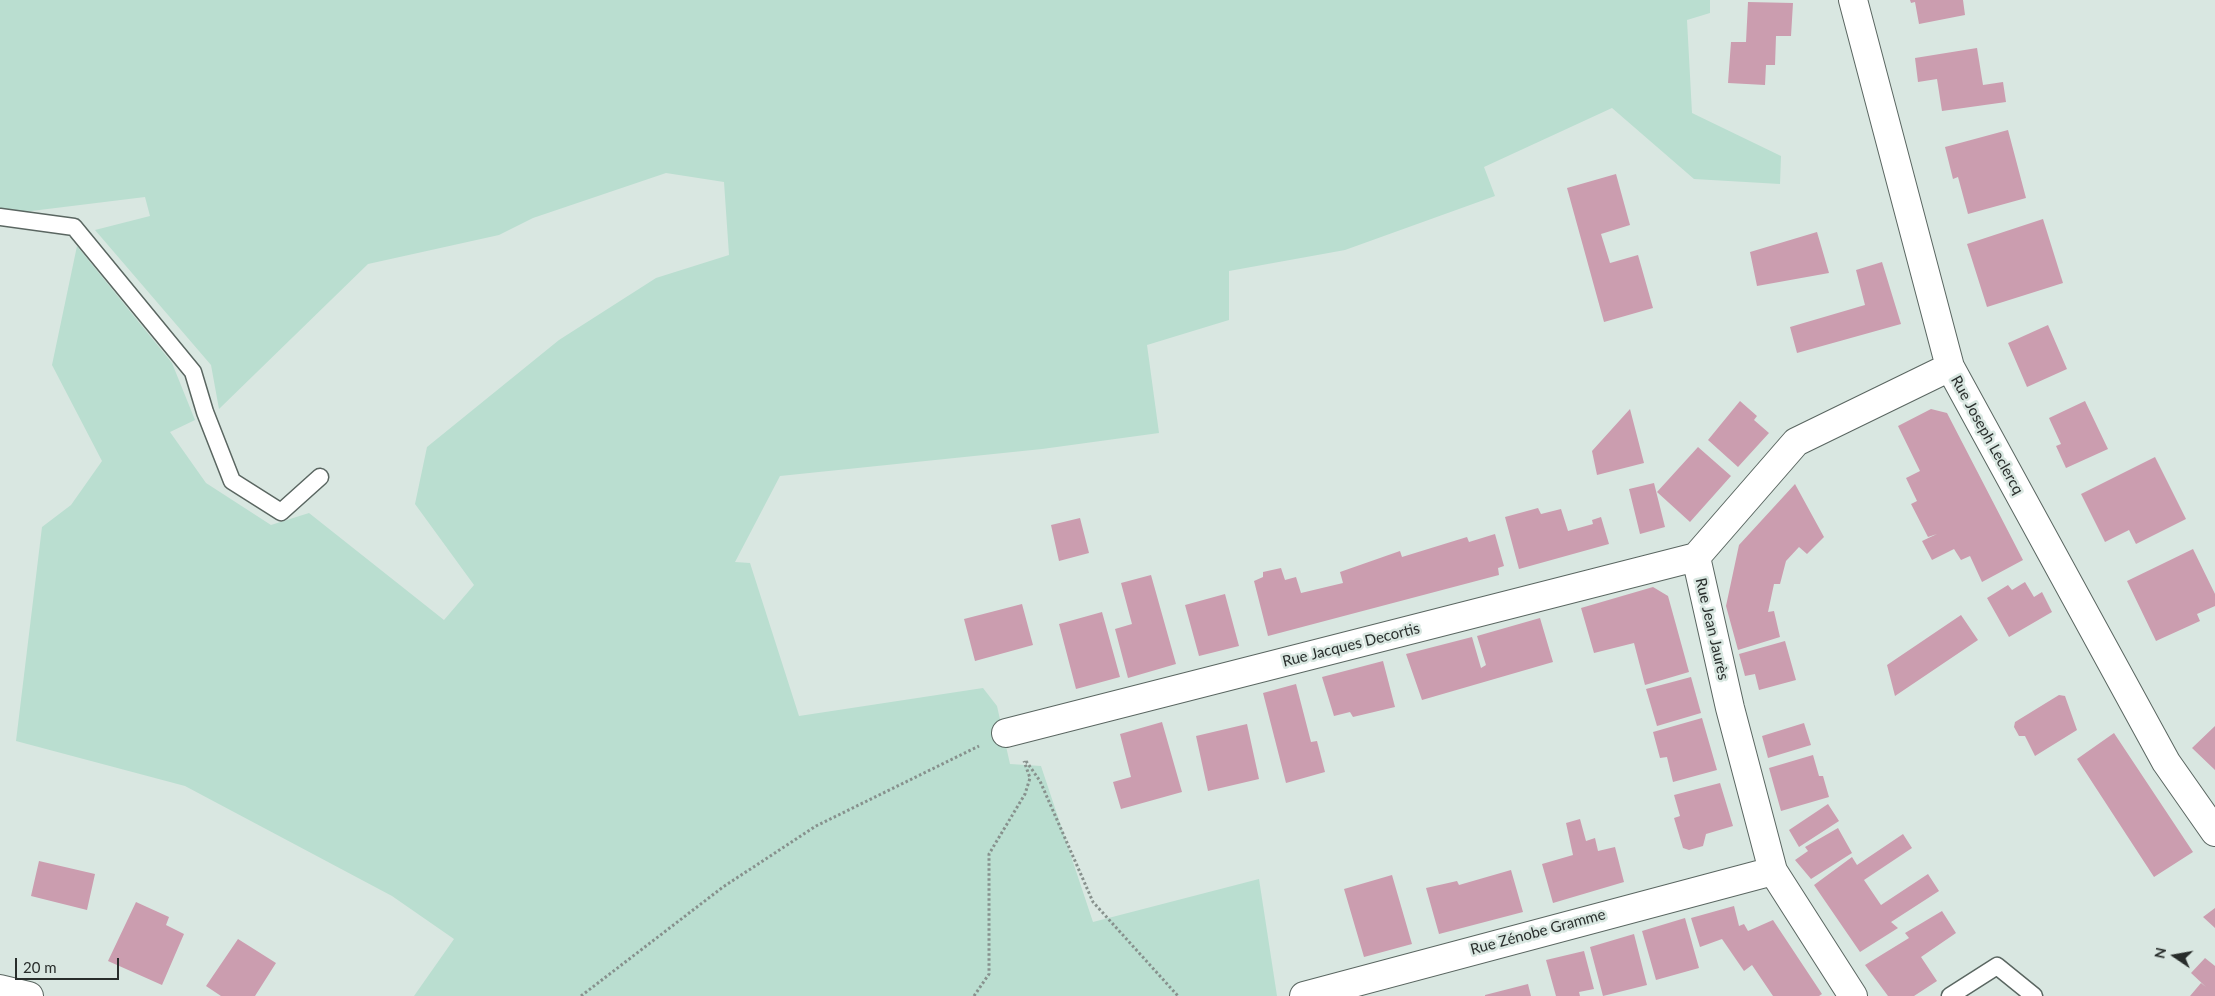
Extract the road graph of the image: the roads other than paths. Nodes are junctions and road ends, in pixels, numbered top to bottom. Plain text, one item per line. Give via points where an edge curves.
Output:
1 (1852, 0) edge
2 (0, 217) edge
3 (1950, 367) junction
4 (320, 477) dead end
5 (1696, 557) junction
6 (1006, 733) road end
7 (2215, 832) edge
8 (1773, 871) junction
9 (0, 989) edge
10 (29, 996) edge
11 (1304, 996) edge
12 (1852, 996) edge
13 (1950, 996) edge
14 (2034, 996) edge

1 - 3 street, Rue Joseph Leclercq
2 - 4 lane via 74,228 194,372 205,412 232,482 281,512
3 - 5 street, Rue Jean Jaurès via 1796,442
3 - 7 street, Rue Joseph Leclercq via 2166,762
5 - 6 street, Rue Jacques Decortis
5 - 8 street, Rue Jean Jaurès via 1730,708
8 - 11 street, Rue Zénobe Gramme
8 - 12 street, Rue Jean Jaurès
9 - 10 street
13 - 14 lane via 1997,966

